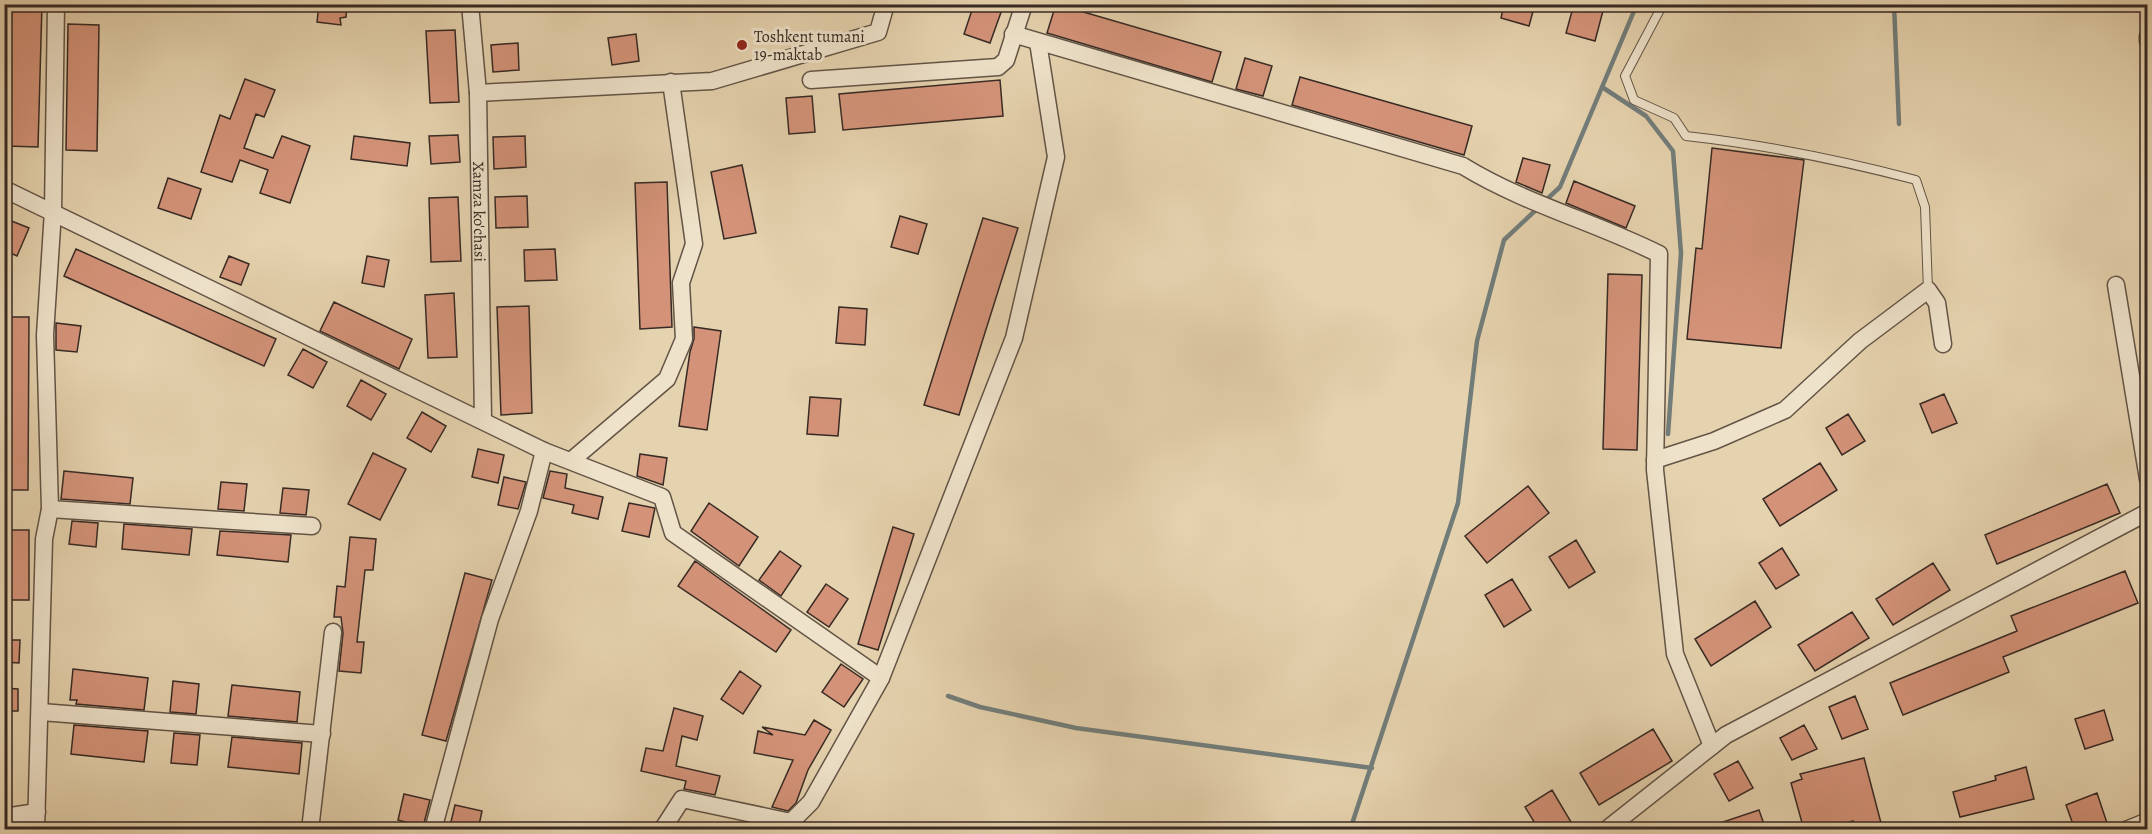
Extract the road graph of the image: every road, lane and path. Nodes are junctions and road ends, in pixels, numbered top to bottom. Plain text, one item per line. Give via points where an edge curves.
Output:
1 (56, 4) edge
2 (470, 4) edge
3 (886, 4) edge
4 (1024, 4) edge
5 (1663, 4) edge
6 (1013, 34) junction
7 (1038, 42) junction
8 (811, 80) dead end
9 (671, 82) junction
10 (478, 93) junction
11 (4, 189) edge
12 (53, 211) junction
13 (2116, 285) dead end
14 (1928, 290) junction
15 (1943, 344) dead end
16 (483, 420) junction
17 (544, 450) junction
18 (572, 460) junction
19 (1655, 460) junction
20 (2148, 479) edge
21 (50, 509) junction
22 (2148, 512) edge
23 (312, 526) dead end
24 (333, 632) dead end
25 (881, 678) junction
26 (41, 712) junction
27 (322, 734) junction
28 (1712, 746) junction
29 (37, 812) junction
30 (4, 817) edge
31 (2148, 822) edge
32 (36, 830) edge
33 (310, 830) edge
34 (432, 830) edge
35 (662, 830) edge
36 (1606, 830) edge
37 (2126, 830) edge

1 - 12 street
2 - 10 street, Xamza ko'chasi
3 - 9 street via 878,32 712,81
4 - 6 street
5 - 14 lane via 1625,76 1634,100 1674,118 1686,136 1836,159 1916,180 1925,207
6 - 7 street
6 - 8 street via 1006,60 998,67
7 - 19 street via 1463,166 1496,186 1659,254
7 - 25 street via 1056,157 1014,338
9 - 10 street
9 - 18 street via 694,244 681,284 684,339 667,379
10 - 16 street, Xamza ko'chasi
11 - 12 street
12 - 16 street
12 - 21 street via 45,335
13 - 20 street
14 - 15 street via 1937,303
14 - 19 street via 1860,341 1785,410 1714,441
16 - 17 street
17 - 18 street
17 - 34 street via 529,511 489,619
18 - 25 street via 662,497 673,533
19 - 28 street via 1675,654
21 - 23 street
21 - 26 street via 44,539
22 - 28 street via 1726,735
24 - 27 street
25 - 35 street via 811,802 791,822 682,799
26 - 27 street
26 - 29 street
27 - 33 street
28 - 36 street
29 - 30 street
29 - 32 street
31 - 37 street

